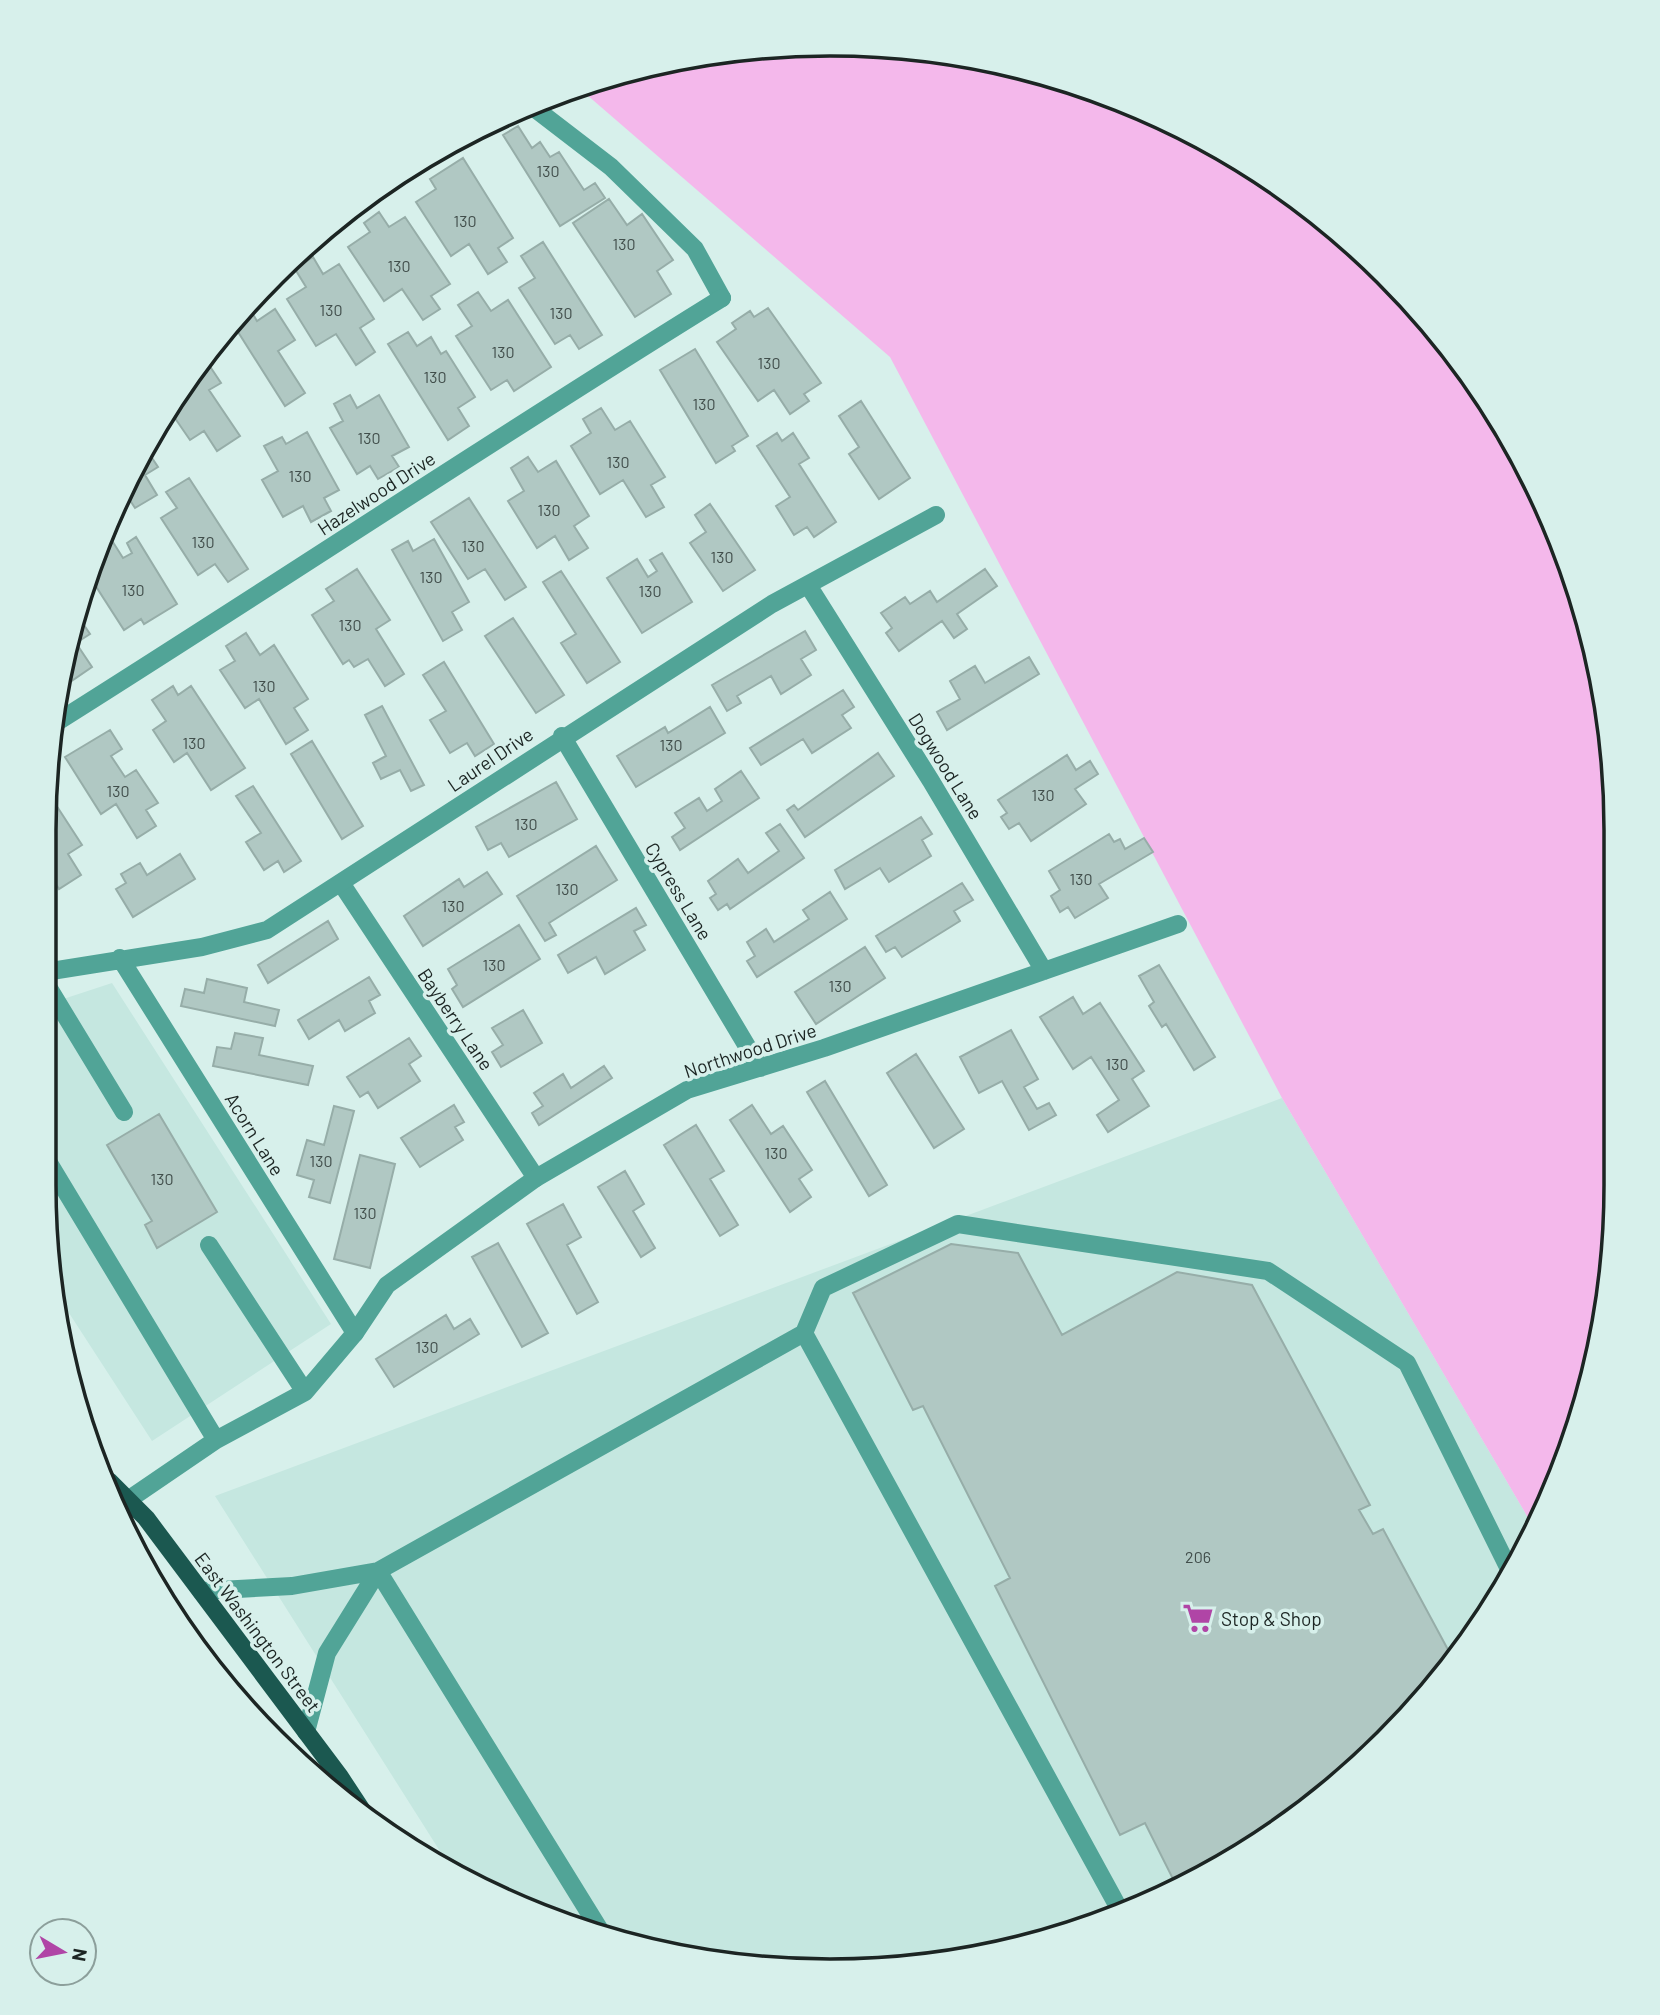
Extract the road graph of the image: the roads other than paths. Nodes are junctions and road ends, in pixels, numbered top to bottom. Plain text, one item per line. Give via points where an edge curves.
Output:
1 (540, 113) edge
2 (936, 515) dead end
3 (807, 584) junction
4 (65, 717) edge
5 (562, 736) junction
6 (341, 883) junction
7 (1178, 925) dead end
8 (120, 958) junction
9 (56, 969) edge
10 (1044, 971) junction
11 (56, 1000) edge
12 (760, 1068) junction
13 (124, 1112) dead end
14 (56, 1175) edge
15 (536, 1178) junction
16 (209, 1245) dead end
17 (355, 1333) junction
18 (804, 1334) junction
19 (305, 1392) junction
20 (216, 1440) junction
21 (120, 1492) edge
22 (128, 1500) junction
23 (1506, 1561) edge
24 (378, 1571) junction
25 (201, 1591) junction
26 (306, 1732) junction
27 (346, 1788) edge
28 (1116, 1904) edge
29 (595, 1922) edge

1 - 4 street, Hazelwood Drive via 611,167 695,249 722,298 510,429 262,594
2 - 3 street, Laurel Drive
3 - 5 street, Laurel Drive
3 - 10 street, Dogwood Lane
5 - 6 street, Laurel Drive
5 - 12 street, Cypress Lane
6 - 8 street, Laurel Drive via 267,929 245,937
6 - 15 street, Bayberry Lane
7 - 10 street, Northwood Drive
8 - 9 street, Laurel Drive
8 - 17 street, Acorn Lane
10 - 12 street, Northwood Drive
11 - 13 street
12 - 15 street, Northwood Drive via 687,1090
14 - 20 street
15 - 17 street, Northwood Drive via 387,1285
16 - 19 street
17 - 19 street, Northwood Drive
18 - 23 street via 823,1288 958,1224 1268,1271 1407,1363
18 - 24 street
18 - 28 street
19 - 20 street
20 - 22 street
21 - 22 main road, East Washington Street
22 - 25 main road, East Washington Street
24 - 25 street via 292,1586
24 - 26 street via 327,1653
24 - 29 street
25 - 26 main road, East Washington Street
26 - 27 main road, East Washington Street

